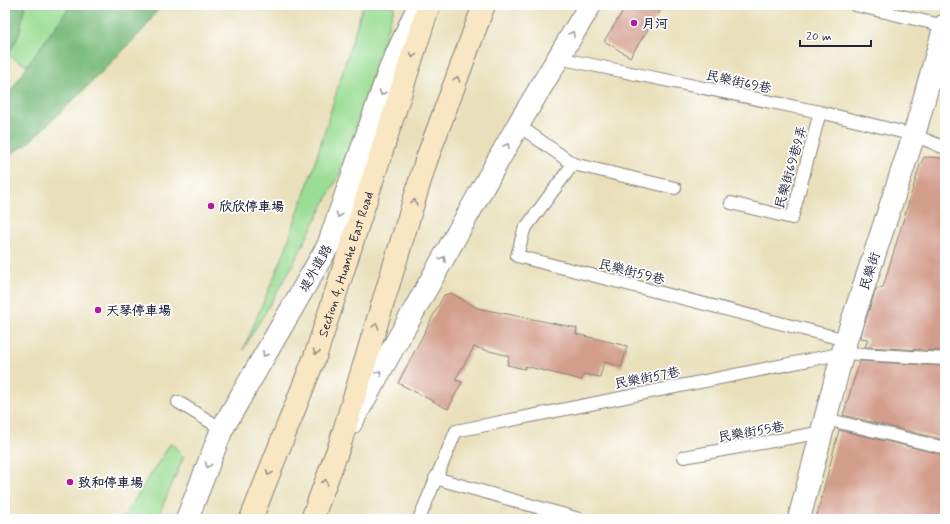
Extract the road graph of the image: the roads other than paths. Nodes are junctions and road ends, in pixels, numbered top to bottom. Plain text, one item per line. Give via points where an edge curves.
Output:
1 (419, 5) edge
2 (429, 5) edge
3 (484, 5) edge
4 (590, 5) edge
5 (855, 5) edge
6 (945, 26) edge
7 (558, 58) junction
8 (820, 112) junction
9 (518, 125) junction
10 (914, 135) junction
11 (945, 148) edge
12 (573, 164) junction
13 (675, 188) dead end
14 (731, 203) dead end
15 (845, 346) junction
16 (945, 359) edge
17 (178, 402) dead end
18 (824, 425) junction
19 (222, 429) junction
20 (340, 444) junction
21 (945, 448) edge
22 (684, 457) dead end
23 (435, 478) junction
24 (187, 519) edge
25 (251, 519) edge
26 (312, 519) edge
27 (419, 519) edge
28 (579, 519) edge
29 (799, 519) edge

1 -> 19 street, 堤外道路 via 390,69 328,246
2 -> 25 street, Section 4, Huanhe East Road via 316,354
20 -> 3 street via 426,161
7 -> 4 street
5 - 6 lane
6 - 10 street, 民樂街
7 - 8 lane, 民樂街69巷
7 - 9 street
8 - 10 lane, 民樂街69巷
8 - 14 lane, 民樂街69巷9弄 via 792,218
9 - 12 lane
20 -> 9 street
10 - 11 lane, 民樂街69巷
10 - 15 street, 民樂街
12 - 13 lane
12 - 15 lane, 民樂街59巷 via 524,230 517,256
15 - 16 lane
15 - 18 street, 民樂街
15 - 23 lane, 民樂街57巷 via 456,431
17 - 19 lane
18 - 21 lane
18 - 22 lane, 民樂街55巷
18 - 29 street, 民樂街
19 -> 24 street, 堤外道路
26 -> 20 street
23 - 27 lane
23 - 28 lane

